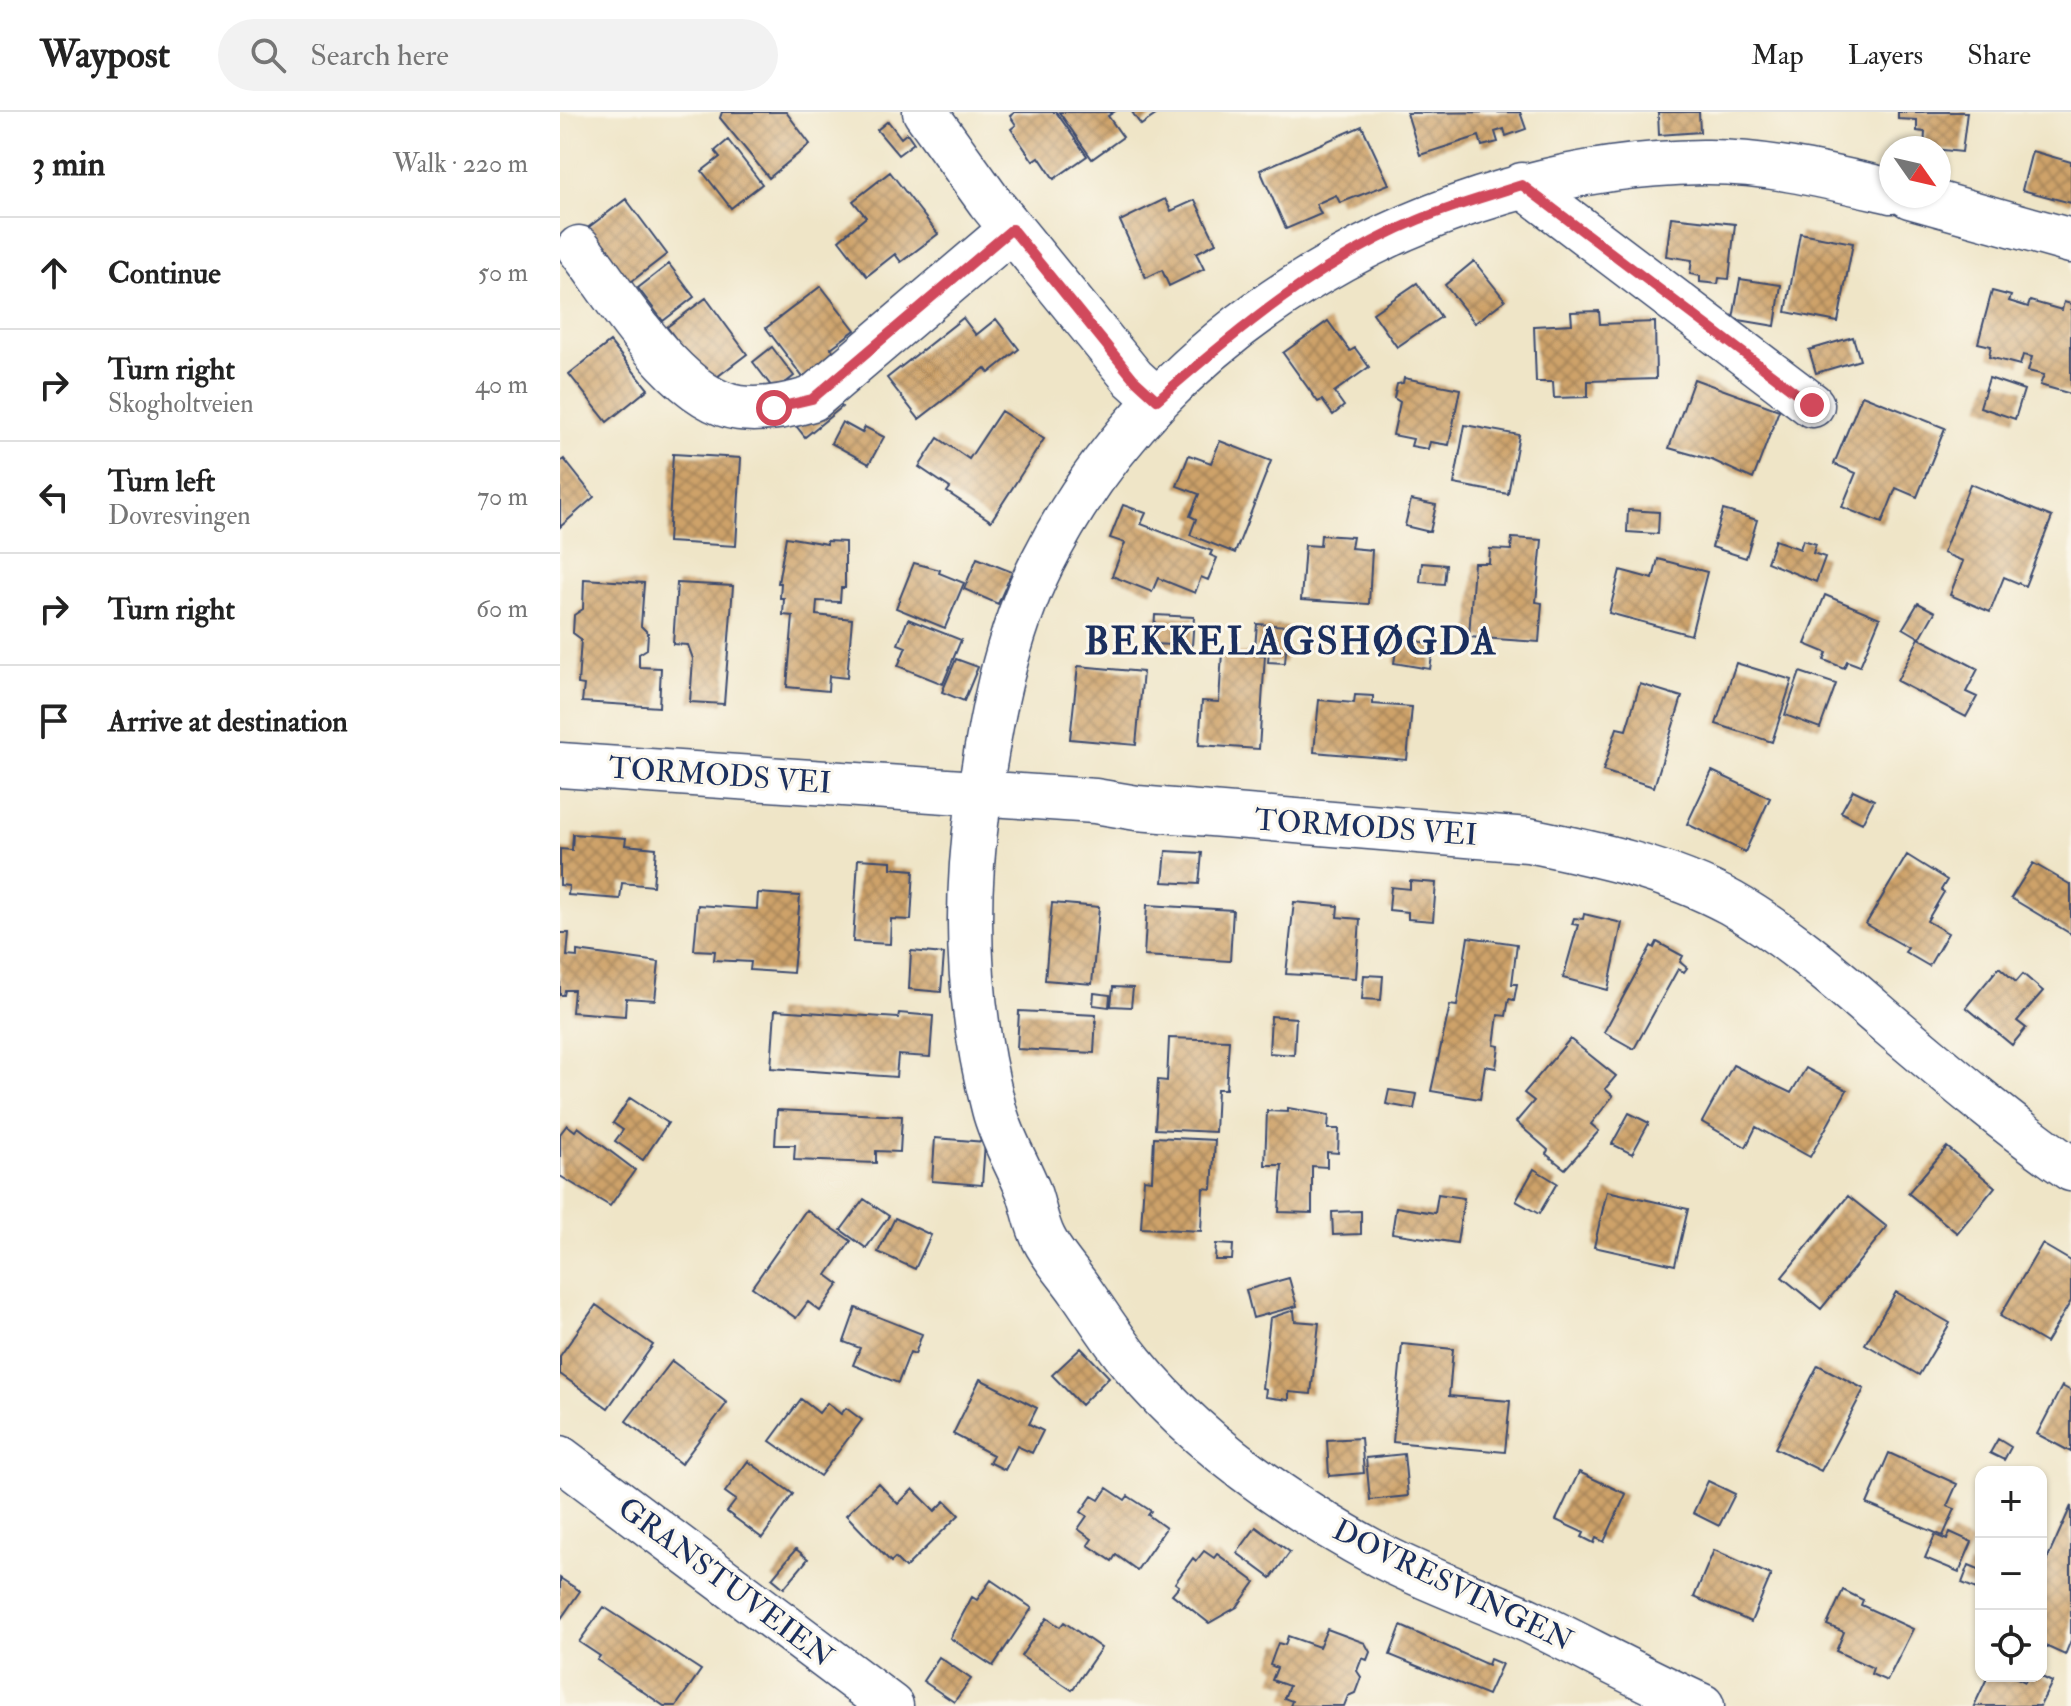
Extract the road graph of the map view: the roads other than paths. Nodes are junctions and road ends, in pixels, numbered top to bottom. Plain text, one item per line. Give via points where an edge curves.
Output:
1 (925, 112) edge
2 (1522, 185) junction
3 (1879, 188) edge
4 (1951, 207) edge
5 (1012, 229) junction
6 (2071, 241) edge
7 (579, 248) dead end
8 (1157, 400) junction
9 (1812, 405) dead end
10 (560, 765) edge
11 (980, 793) junction
12 (2071, 1169) edge
13 (560, 1458) edge
14 (891, 1706) edge
15 (1702, 1706) edge

1 - 5 street
2 - 3 street, DOVRESVINGEN via 1620,166 1702,162 1811,173
2 - 8 street, DOVRESVINGEN via 1418,220 1364,246 1254,318
2 - 9 street
4 - 6 street
5 - 7 street via 812,399 774,408 738,408 686,382
5 - 8 street via 1133,378
8 - 11 street, DOVRESVINGEN via 1125,437 1043,562 995,704
10 - 11 street, TORMODS VEI
11 - 12 street, TORMODS VEI via 1528,840 1658,872 1729,902 1795,945
11 - 15 street, DOVRESVINGEN via 973,841 970,963 995,1114 1044,1239 1132,1362 1244,1468 1383,1557
13 - 14 street, GRANSTUVEIEN

